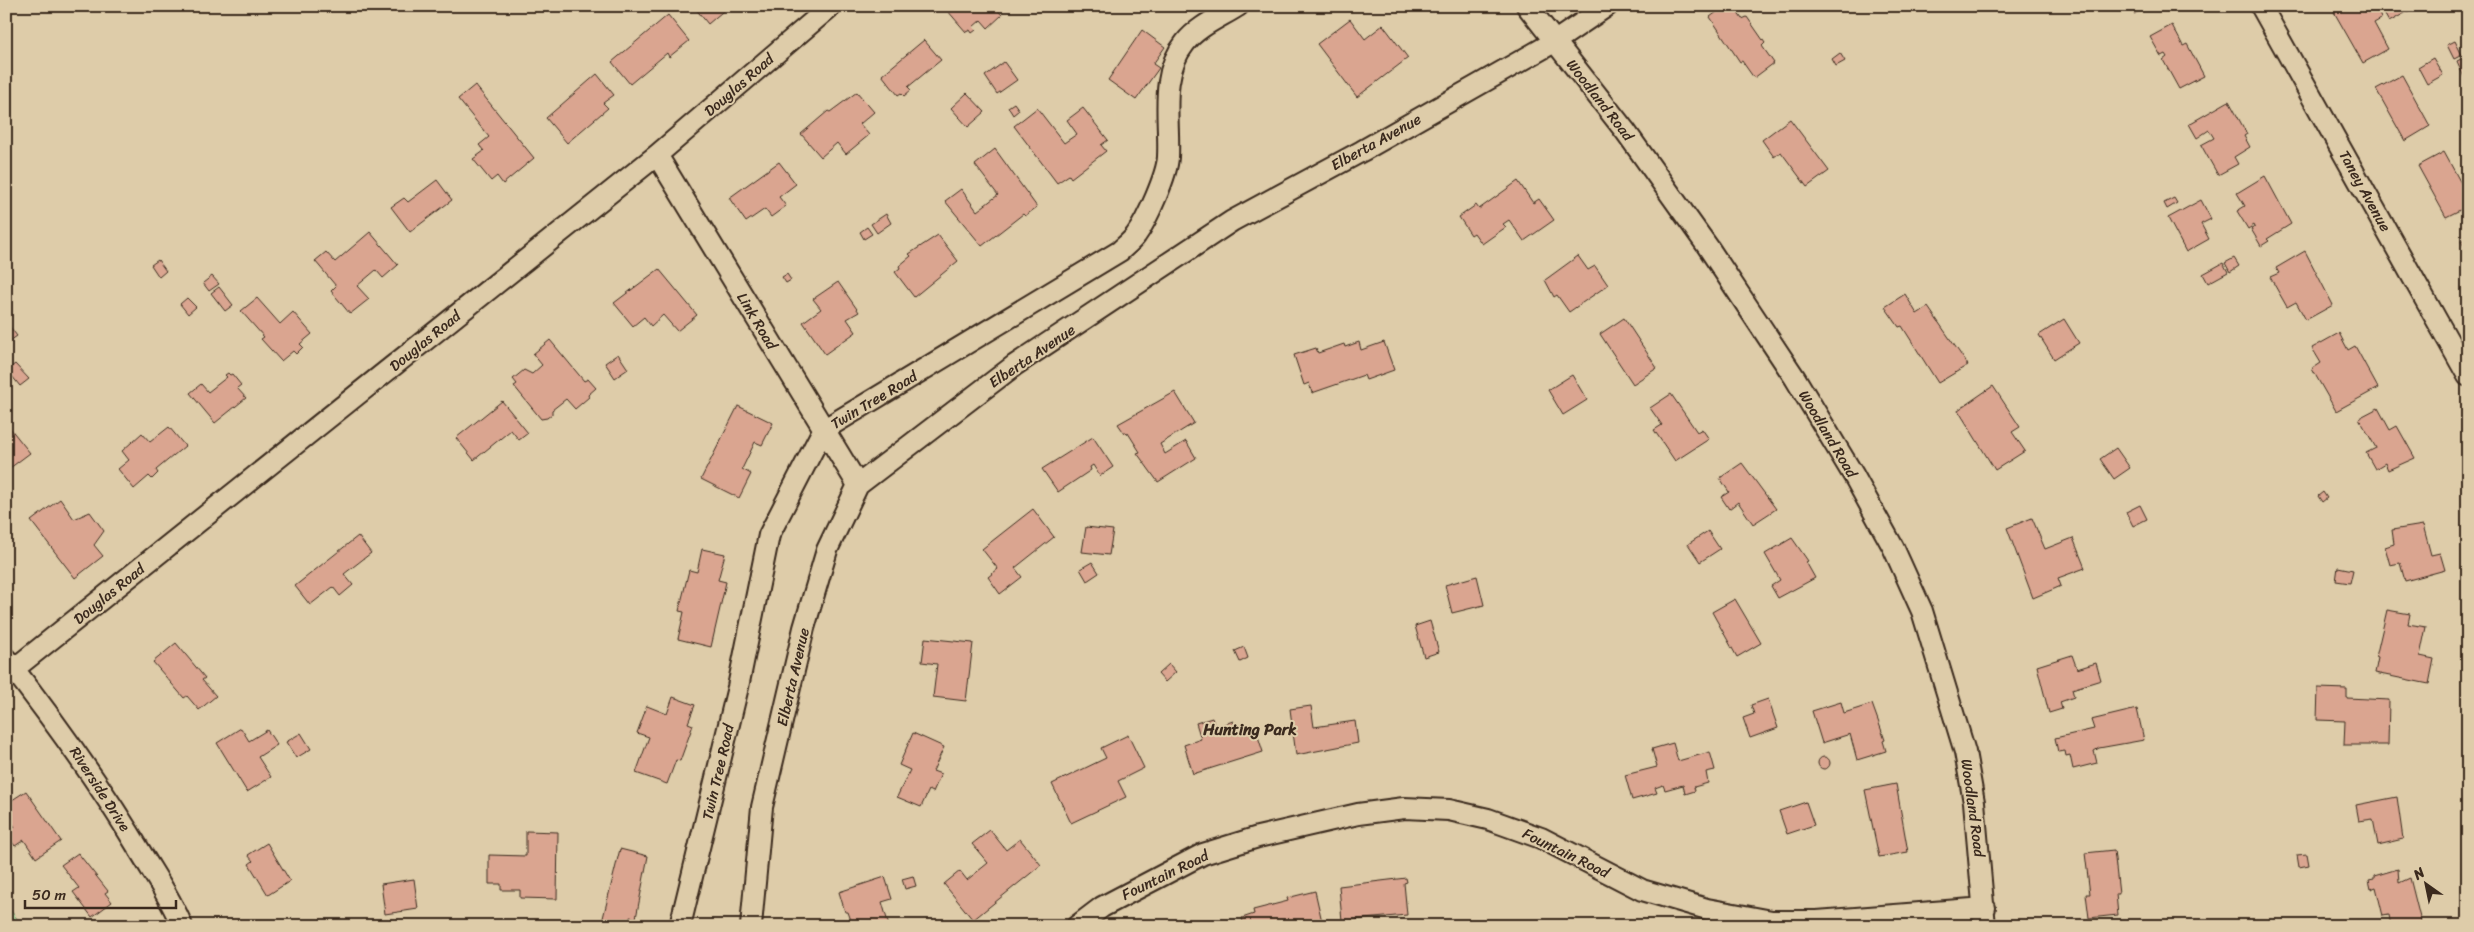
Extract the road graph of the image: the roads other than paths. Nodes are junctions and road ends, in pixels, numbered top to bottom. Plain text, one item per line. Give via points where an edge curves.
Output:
1 (831, 6) edge
2 (1238, 6) edge
3 (1527, 6) edge
4 (1607, 6) edge
5 (2261, 6) edge
6 (1554, 42) junction
7 (657, 155) junction
8 (2468, 376) edge
9 (823, 430) junction
10 (858, 485) junction
11 (10, 664) edge
12 (1985, 917) edge
13 (182, 926) edge
14 (680, 926) edge
15 (751, 926) edge
16 (1078, 926) edge

1 - 7 street, Douglas Road
2 - 9 street, Twin Tree Road via 1186,40 1173,63 1167,96 1166,166 1137,234 1120,251
3 - 6 street, Woodland Road
4 - 6 street, Elberta Avenue
5 - 8 street, Taney Avenue
6 - 10 street, Elberta Avenue via 1232,220 1015,365
6 - 12 street, Woodland Road via 1626,132 1708,247 1795,378 1893,547 1922,611 1965,752 1974,802
7 - 9 street, Link Road
7 - 11 street, Douglas Road
9 - 10 street, Link Road
9 - 14 street, Twin Tree Road via 769,535 738,687
10 - 15 street, Elberta Avenue via 827,550 804,628 762,807
11 - 13 street, Riverside Drive via 76,750 176,910
12 - 16 street, Fountain Road via 1772,921 1707,909 1642,890 1541,838 1488,819 1449,810 1404,808 1358,814 1258,837 1203,854 1102,907

